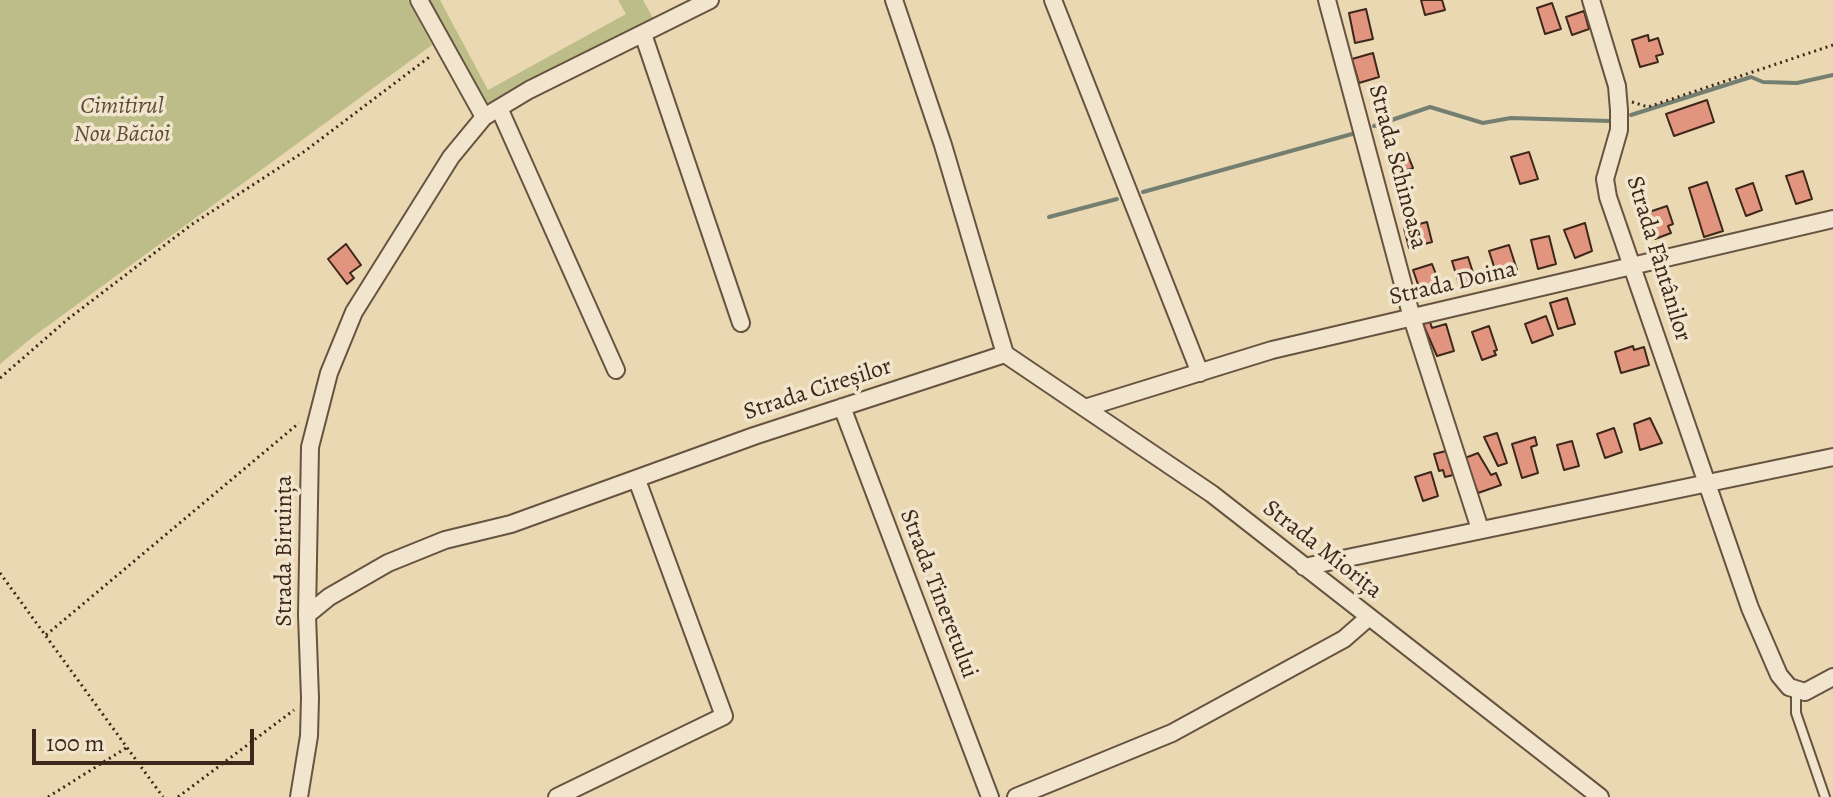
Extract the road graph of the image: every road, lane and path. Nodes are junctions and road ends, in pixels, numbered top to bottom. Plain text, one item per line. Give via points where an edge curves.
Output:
1 (419, 0) edge
2 (710, 0) edge
3 (894, 0) edge
4 (1053, 0) edge
5 (1327, 0) edge
6 (1591, 0) edge
7 (643, 34) junction
8 (1833, 45) edge
9 (443, 46) junction
10 (1617, 86) junction
11 (499, 108) junction
12 (484, 117) junction
13 (1833, 219) edge
14 (1631, 266) junction
15 (1412, 318) junction
16 (741, 323) dead end
17 (1005, 354) junction
18 (616, 370) dead end
19 (1200, 373) junction
20 (0, 378) edge
21 (321, 405) junction
22 (842, 407) junction
23 (1088, 407) junction
24 (1833, 457) edge
25 (637, 480) junction
26 (1708, 483) junction
27 (1480, 529) junction
28 (1304, 567) junction
29 (0, 573) edge
30 (307, 615) junction
31 (1368, 618) junction
32 (46, 635) junction
33 (1833, 677) edge
34 (1796, 692) junction
35 (310, 698) junction
36 (127, 748) junction
37 (48, 797) edge
38 (163, 797) edge
39 (178, 797) edge
40 (299, 797) edge
41 (557, 797) edge
42 (990, 797) edge
43 (1016, 797) edge
44 (1600, 797) edge
45 (1825, 797) edge

1 - 9 street
2 - 7 street, Strada Biruința
3 - 17 street
4 - 19 street
5 - 15 street, Strada Schinoasa
6 - 10 street, Strada Fântânilor
7 - 11 street, Strada Biruința
7 - 16 street
8 - 10 path via 1648,107 1631,101
9 - 12 street
9 - 20 path via 305,151 191,225
10 - 14 street, Strada Fântânilor via 1619,130 1605,179
11 - 12 street, Strada Biruința
11 - 18 street
12 - 21 street, Strada Biruința via 451,157 354,312
13 - 14 street, Strada Doina
14 - 15 street, Strada Doina
14 - 26 street, Strada Fântânilor
15 - 19 street, Strada Doina via 1272,350
15 - 27 street, Strada Schinoasa
17 - 22 street, Strada Cireșilor
17 - 23 street, Strada Miorița
19 - 23 street, Strada Doina
21 - 30 street, Strada Biruința via 310,447
21 - 32 path
22 - 25 street, Strada Cireșilor
22 - 42 street, Strada Tineretului
23 - 28 street, Strada Miorița
24 - 26 street
25 - 30 street, Strada Cireșilor via 388,563
25 - 41 street via 724,716
26 - 27 street
26 - 34 street, Strada Fântânilor via 1750,608 1779,675
27 - 28 street
28 - 31 street, Strada Miorița
29 - 32 path
30 - 35 street, Strada Biruința
31 - 43 street via 1344,639 1184,727
31 - 44 street, Strada Miorița
32 - 36 path
33 - 34 street
34 - 45 lane via 1796,713
35 - 39 path
35 - 40 street, Strada Biruința
36 - 37 path
36 - 38 path

